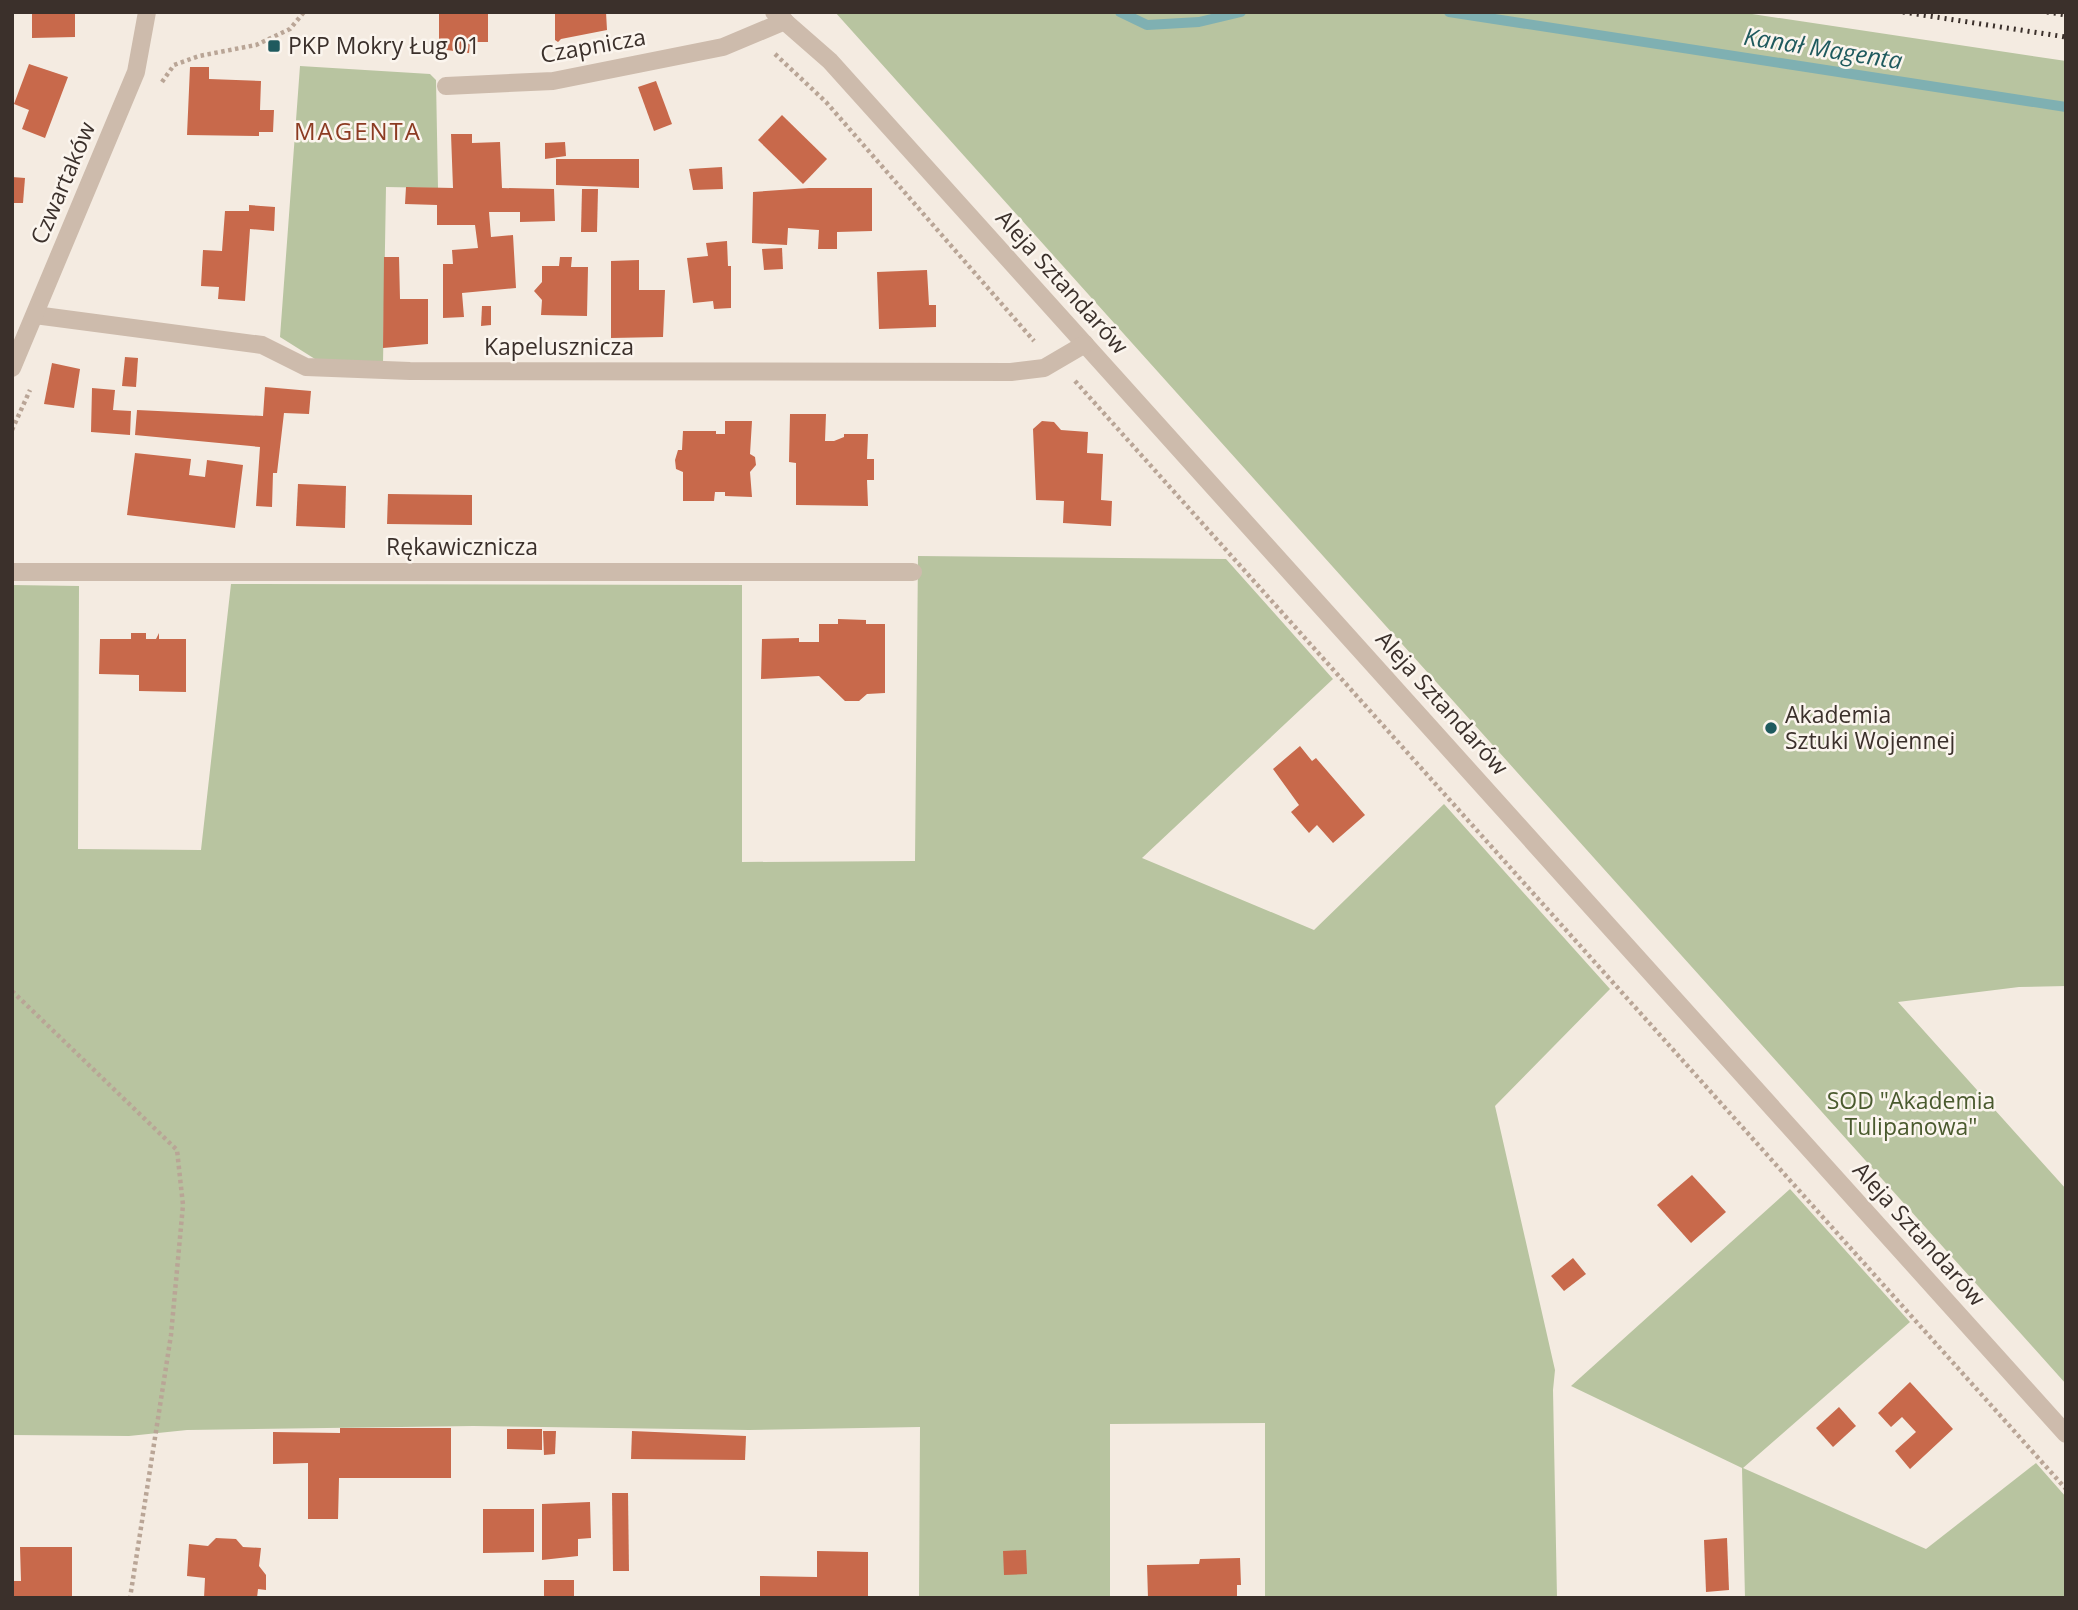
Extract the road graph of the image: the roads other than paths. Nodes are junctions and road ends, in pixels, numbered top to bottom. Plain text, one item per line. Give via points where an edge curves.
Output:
1 (147, 12) edge
2 (780, 16) edge
3 (446, 86) dead end
4 (35, 315) junction
5 (18, 340) edge
6 (1085, 344) junction
7 (12, 369) edge
8 (12, 572) edge
9 (913, 572) dead end
10 (2066, 1434) edge

1 - 4 street, Czwartaków via 136,72
2 - 3 street, Czapnicza via 723,47 554,81
2 - 6 street, Aleja Sztandarów via 830,61
4 - 5 street, Czwartaków
4 - 6 street, Kapelusznicza via 262,345 306,367 424,371 1011,372 1044,368
5 - 7 street, Czwartaków
6 - 10 street, Aleja Sztandarów
8 - 9 street, Rękawicznicza

